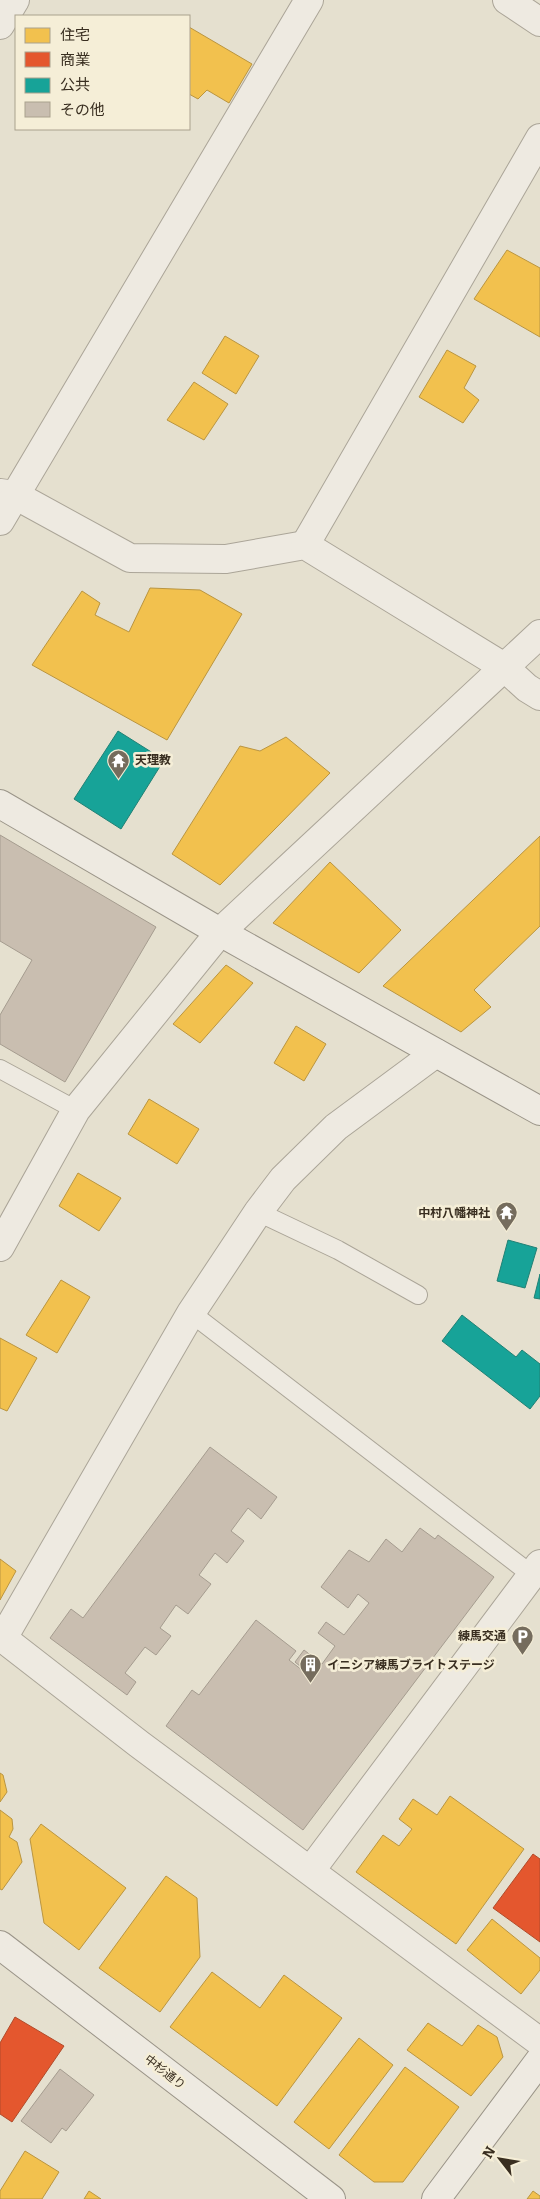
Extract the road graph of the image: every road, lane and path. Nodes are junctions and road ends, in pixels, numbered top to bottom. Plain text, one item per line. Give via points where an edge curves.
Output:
1 (15, 0) edge
2 (309, 0) edge
3 (507, 0) edge
4 (540, 22) edge
5 (0, 25) edge
6 (540, 138) edge
7 (8, 494) edge
8 (0, 521) edge
9 (305, 545) junction
10 (540, 634) edge
11 (504, 667) junction
12 (540, 696) edge
13 (0, 804) edge
14 (220, 932) junction
15 (436, 1053) junction
16 (0, 1069) edge
17 (76, 1110) junction
18 (540, 1111) edge
19 (258, 1212) junction
20 (0, 1248) edge
21 (418, 1295) dead end
22 (191, 1313) junction
23 (536, 1569) edge
24 (1, 1637) edge
25 (310, 1870) junction
26 (0, 1945) edge
27 (540, 2042) edge
28 (537, 2072) edge
29 (331, 2199) edge
30 (436, 2199) edge

1 - 5 street
2 - 7 street
3 - 4 street
6 - 9 street
7 - 8 street
7 - 9 street via 130,558 226,559
9 - 11 street
10 - 11 street
11 - 12 street
11 - 14 street
13 - 14 street
14 - 15 street
14 - 17 street
15 - 18 street
15 - 19 street via 336,1127 283,1180
16 - 17 lane
17 - 20 street
19 - 21 lane via 338,1250
19 - 22 street
22 - 23 lane
22 - 24 street
23 - 25 street
24 - 25 street
25 - 27 street
26 - 29 street, 中杉通り
28 - 30 street

